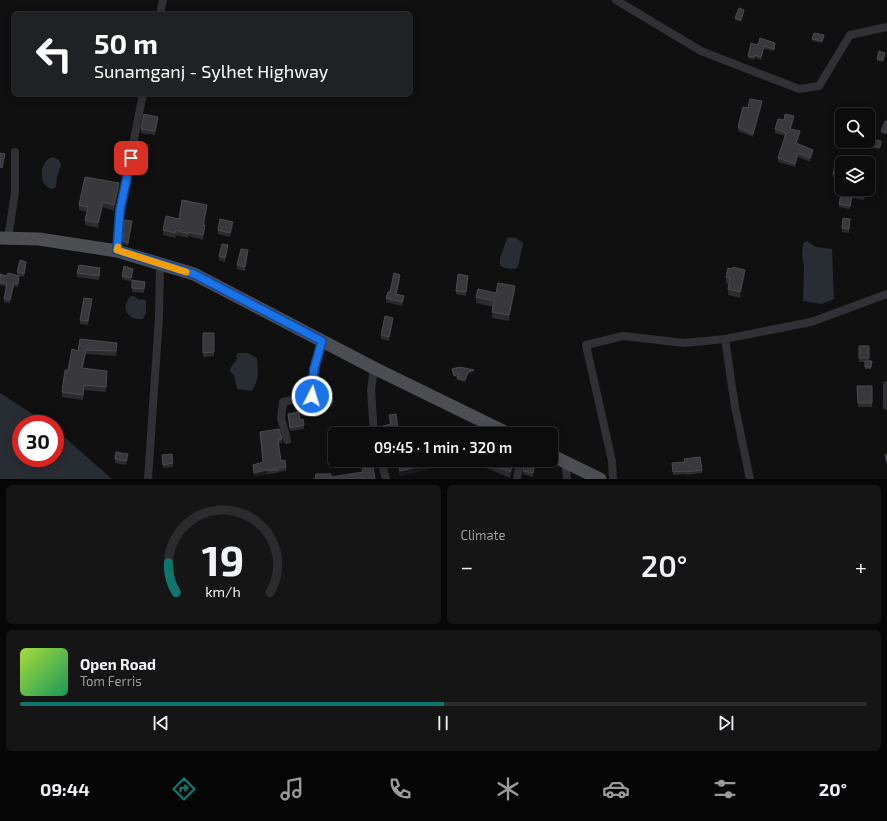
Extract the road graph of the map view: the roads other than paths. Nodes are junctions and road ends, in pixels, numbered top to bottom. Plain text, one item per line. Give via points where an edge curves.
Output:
1 (163, 0) edge
2 (616, 0) edge
3 (160, 12) edge
4 (887, 27) edge
5 (143, 96) edge
6 (15, 152) dead end
7 (4, 238) edge
8 (117, 250) junction
9 (160, 264) junction
10 (887, 294) edge
11 (725, 340) junction
12 (322, 341) junction
13 (374, 368) junction
14 (887, 385) edge
15 (887, 406) edge
16 (374, 427) edge
17 (495, 427) edge
18 (286, 440) dead end
19 (558, 458) edge
20 (565, 462) junction
21 (383, 467) edge
22 (519, 467) edge
23 (148, 479) edge
24 (386, 479) edge
25 (517, 479) edge
26 (567, 479) edge
27 (600, 479) edge
28 (613, 479) edge
29 (750, 479) edge

1 - 3 street
2 - 4 street via 701,51 799,89 819,86 850,35
5 - 8 street via 120,210
6 - 7 street via 15,192
7 - 8 main road via 39,239
8 - 9 main road
9 - 12 main road via 194,274
9 - 23 street via 159,324
10 - 11 street via 811,322
11 - 28 street via 684,343 623,336 586,345 612,461
11 - 29 street via 735,407
12 - 13 main road
12 - 18 street via 314,369 312,396 284,402 281,418
13 - 16 street via 371,390
13 - 17 main road
14 - 15 street
19 - 20 main road
20 - 26 street
20 - 27 main road
21 - 24 street
22 - 25 street

